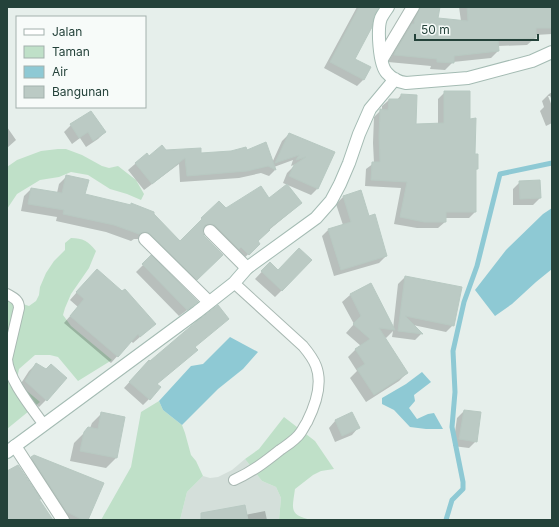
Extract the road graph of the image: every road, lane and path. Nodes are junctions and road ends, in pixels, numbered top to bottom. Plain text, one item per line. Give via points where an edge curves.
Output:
1 (388, 7) edge
2 (413, 7) edge
3 (552, 52) edge
4 (382, 59) junction
5 (395, 79) junction
6 (210, 231) dead end
7 (145, 240) dead end
8 (247, 268) junction
9 (234, 283) junction
10 (7, 294) edge
11 (209, 302) junction
12 (44, 425) junction
13 (11, 449) edge
14 (234, 480) dead end
15 (62, 520) edge

1 - 4 street via 381,18 379,28
2 - 4 street
3 - 5 street via 532,61 468,78 406,83
4 - 5 street via 386,73
5 - 8 street via 370,109 350,163 330,201 316,218
6 - 8 street
7 - 11 street
8 - 9 street
9 - 11 street
9 - 14 lane via 312,357 319,381 317,396 301,432 262,464
10 - 12 lane via 19,304 8,363 14,381
11 - 12 street
12 - 13 street
13 - 15 street

